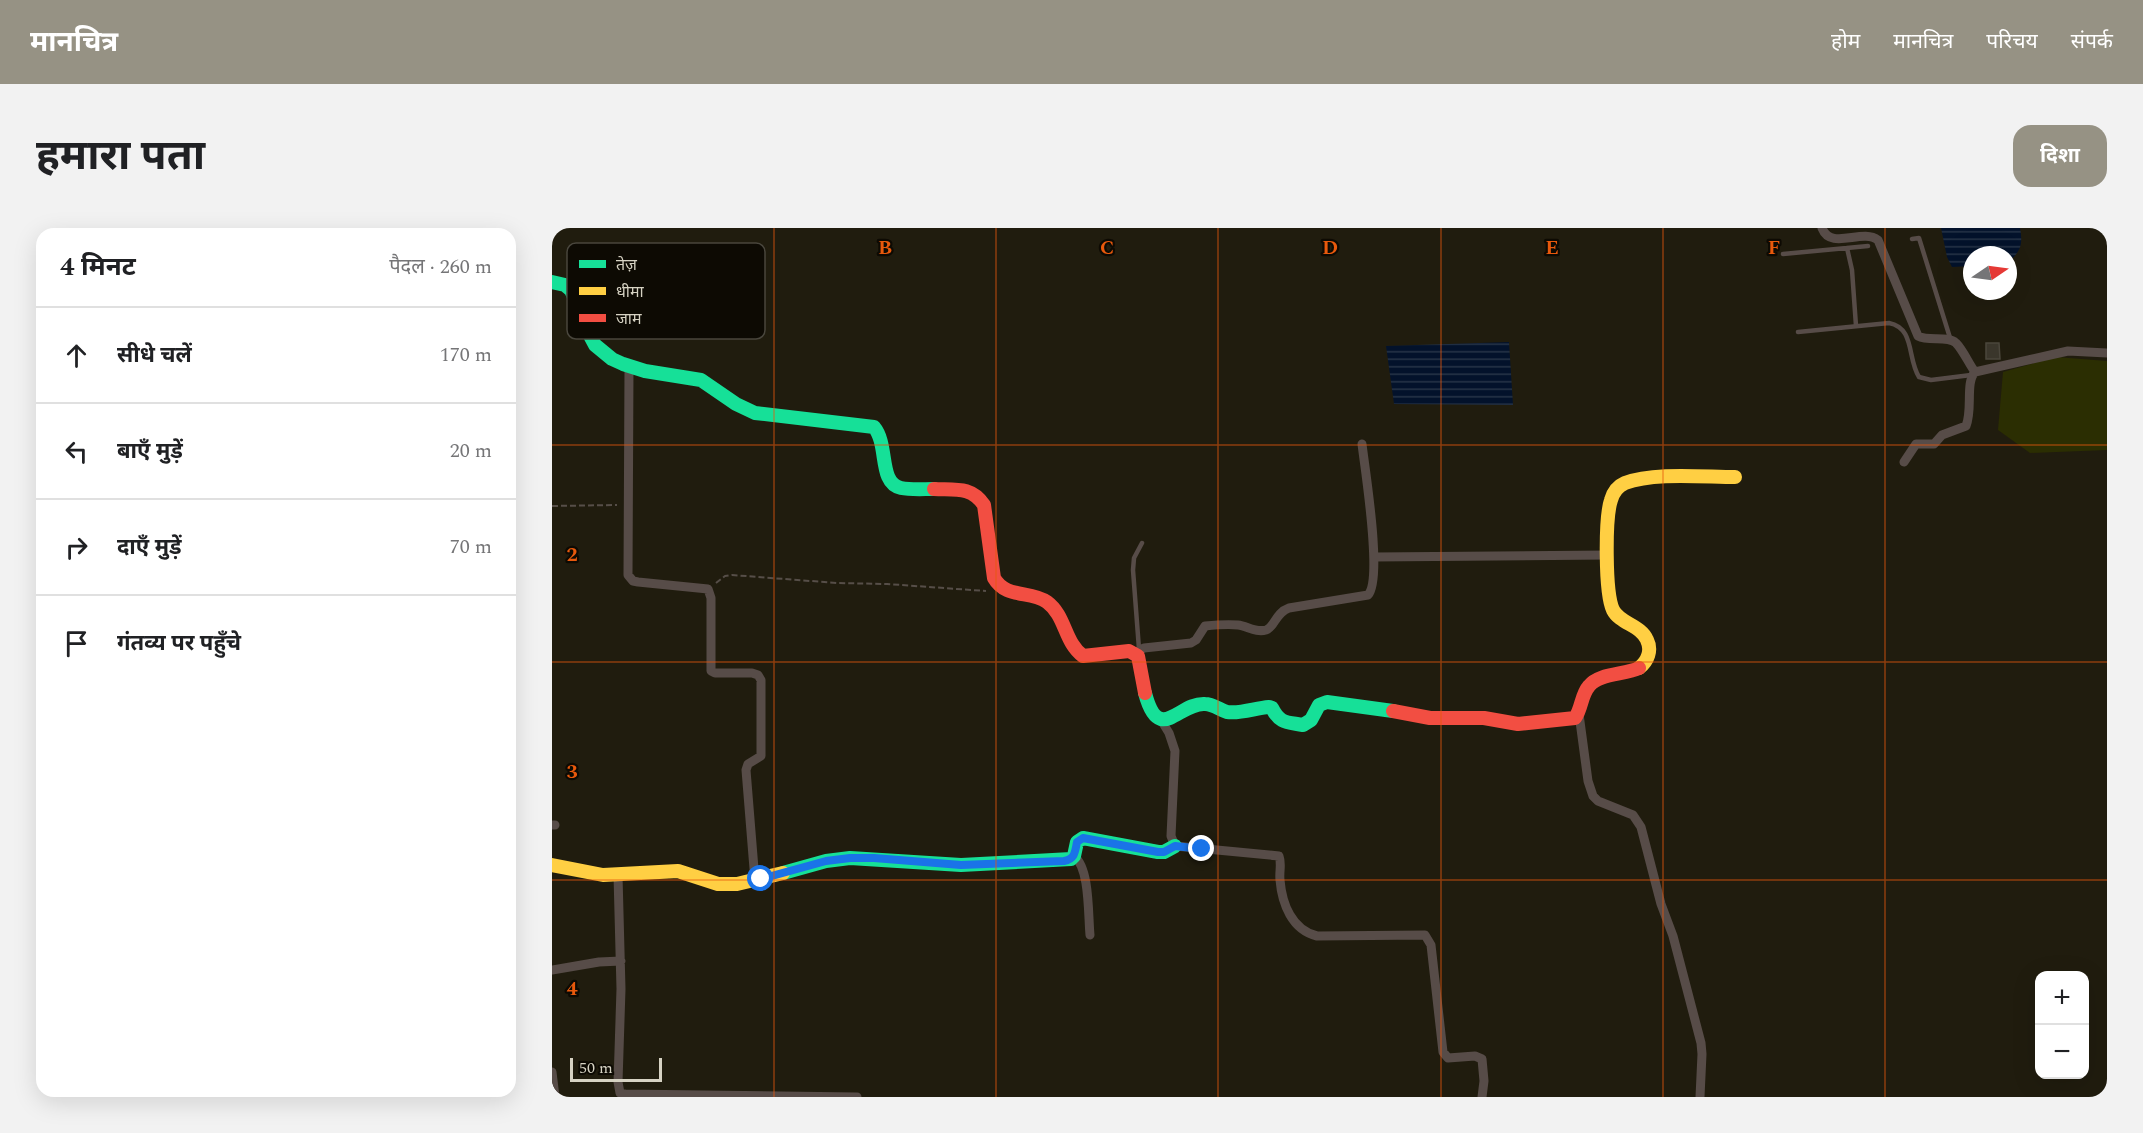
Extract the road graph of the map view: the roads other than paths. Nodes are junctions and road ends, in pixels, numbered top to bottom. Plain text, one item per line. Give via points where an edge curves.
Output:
1 (1822, 228) edge
2 (1911, 239) dead end
3 (1868, 246) dead end
4 (1847, 248) junction
5 (1783, 254) dead end
6 (552, 282) edge
7 (567, 288) edge
8 (1856, 326) junction
9 (1798, 332) dead end
10 (591, 339) edge
11 (1951, 341) junction
12 (2107, 353) edge
13 (629, 368) junction
14 (1973, 374) junction
15 (1362, 444) dead end
16 (1904, 462) dead end
17 (1735, 477) dead end
18 (1142, 543) dead end
19 (1608, 555) junction
20 (1374, 557) junction
21 (1137, 651) junction
22 (1579, 714) junction
23 (1161, 720) junction
24 (1175, 846) junction
25 (1074, 856) junction
26 (552, 865) edge
27 (618, 875) junction
28 (755, 881) junction
29 (1090, 935) dead end
30 (621, 961) junction
31 (552, 970) edge
32 (552, 1071) edge
33 (555, 1097) edge
34 (857, 1097) edge
35 (1482, 1097) edge
36 (1700, 1097) edge

1 - 11 street via 1835,238 1873,235 1918,336
2 - 11 lane via 1918,238
3 - 4 lane
4 - 5 lane
4 - 8 lane
6 - 7 street
8 - 9 lane
8 - 14 lane via 1889,323 1904,329 1916,372 1924,380
10 - 13 street via 607,355
11 - 14 street via 1957,344
12 - 14 street via 2068,351
13 - 21 street via 693,377 720,390 738,406 759,414 874,428 882,438 888,480 893,485 969,491 982,500 994,578 1000,589 1047,601 1072,648 1083,656
13 - 28 street via 628,575 638,582 708,589 711,671 752,673 761,680 761,756 746,770
14 - 16 street via 1966,426 1942,435 1934,444 1916,444
15 - 20 street
17 - 19 street via 1624,483 1612,497
18 - 21 lane via 1133,570
19 - 20 street
19 - 22 street via 1610,603 1616,613 1646,636 1648,658 1636,670 1591,683
20 - 21 street via 1374,581 1368,595 1289,608 1281,611 1269,629 1210,625 1191,643
21 - 23 street via 1148,708
22 - 23 street via 1570,719 1518,724 1484,718 1430,718 1327,702 1319,705 1311,720 1303,725 1282,721 1269,707 1227,712 1205,703
22 - 36 street via 1593,796 1633,816 1641,827 1701,1043
23 - 24 street via 1175,751 1171,836
24 - 25 street via 1158,852 1083,838 1077,842
24 - 35 street via 1279,856 1284,903 1291,917 1310,934 1425,935 1431,945 1443,1052 1448,1058 1482,1059
25 - 28 street via 1064,861 961,865 850,858
25 - 29 street via 1082,864 1085,877
26 - 27 street
27 - 28 street via 678,871 718,884
27 - 30 street
30 - 31 street
30 - 34 street via 620,1092
32 - 33 street

